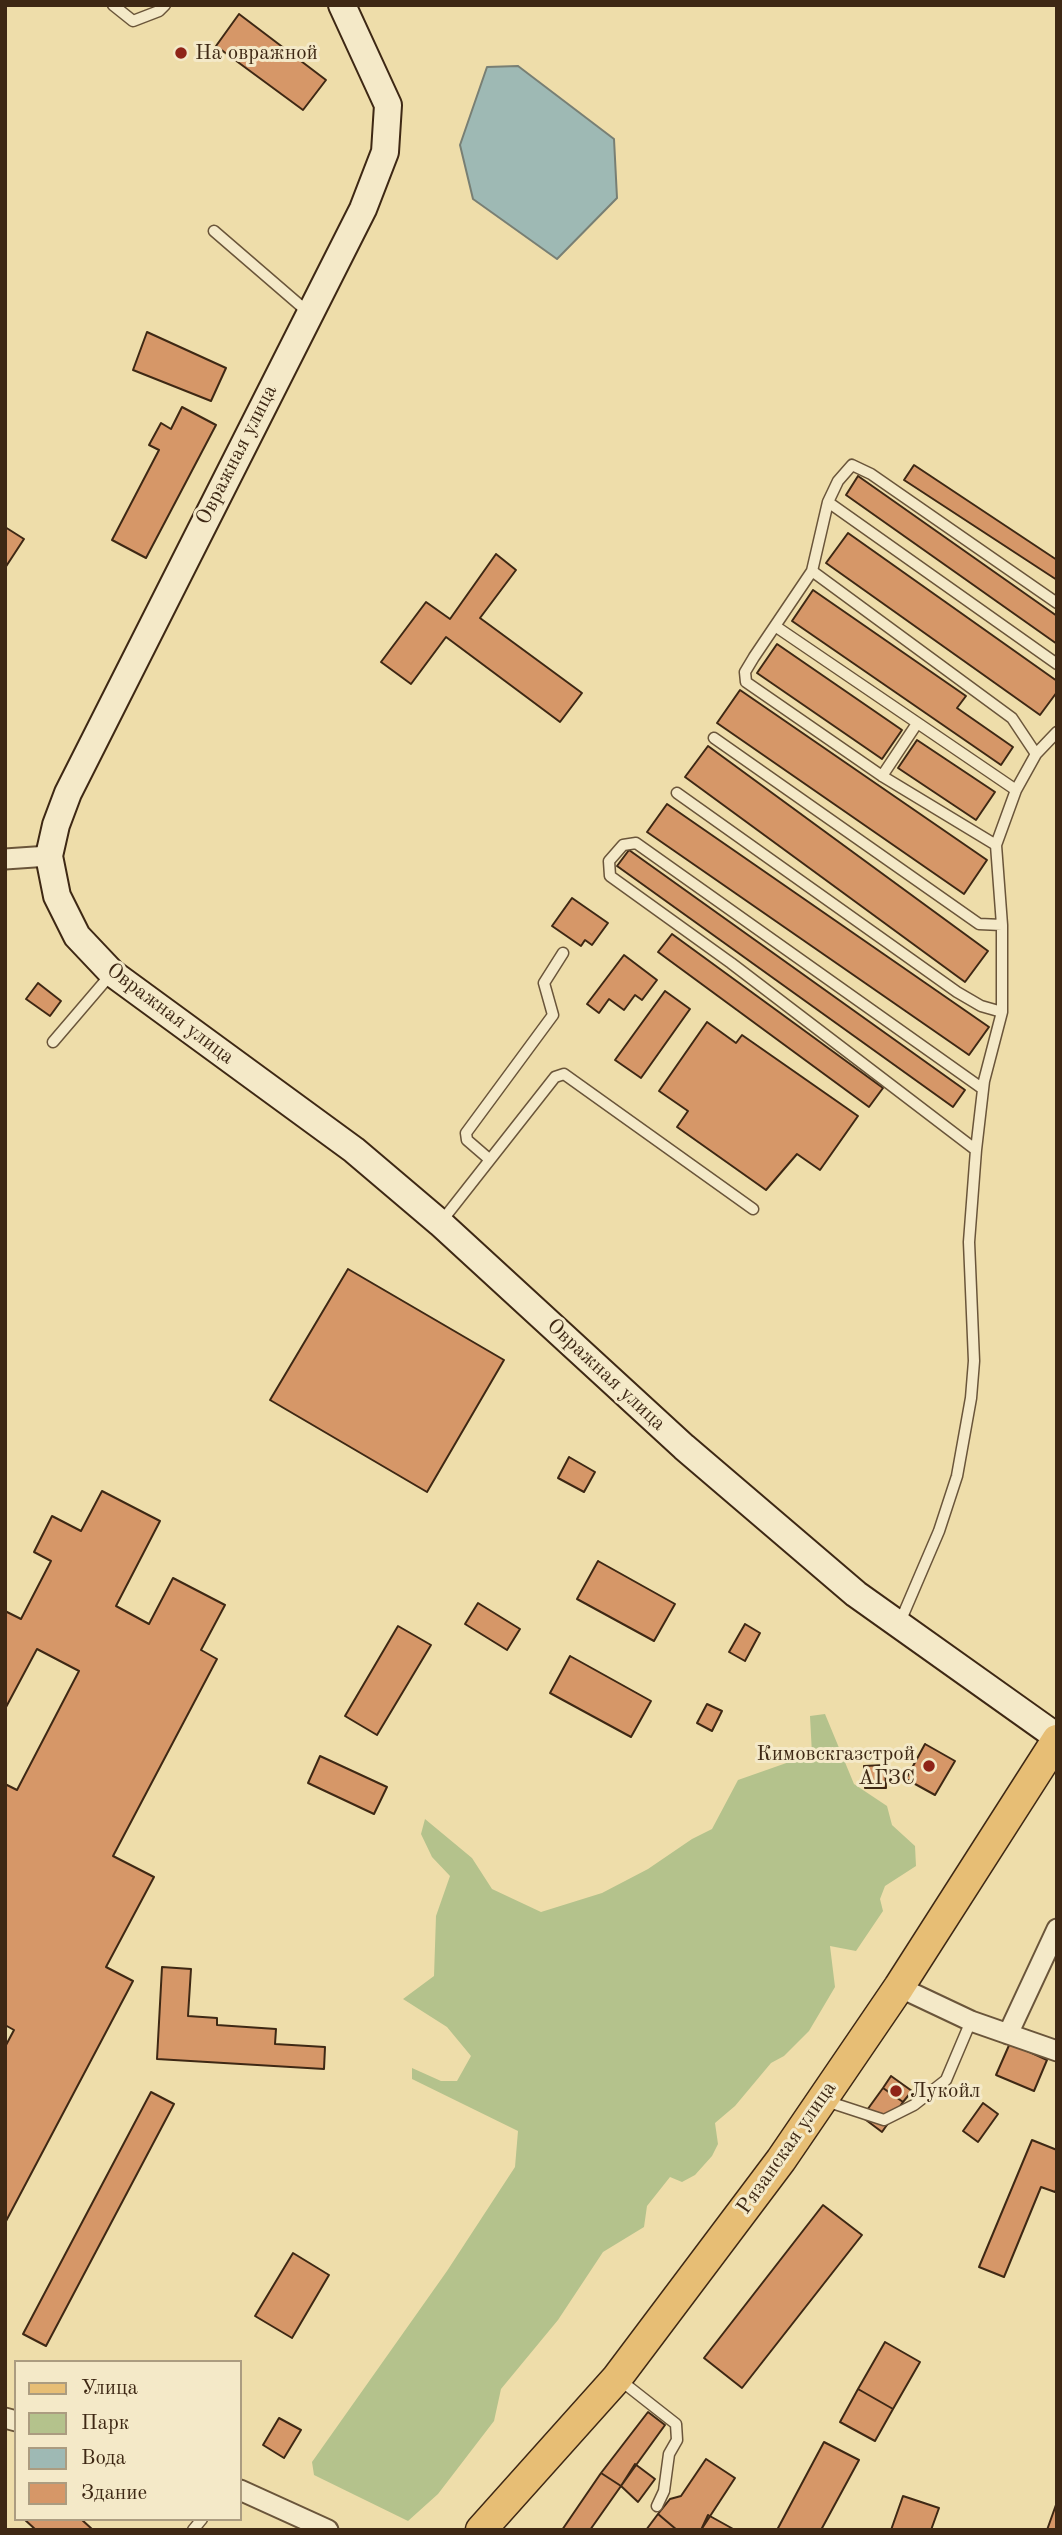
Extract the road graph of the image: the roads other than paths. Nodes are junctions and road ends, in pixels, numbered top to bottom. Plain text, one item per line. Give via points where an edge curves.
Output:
1 (113, 5) edge
2 (164, 5) edge
3 (342, 5) edge
4 (214, 231) dead end
5 (309, 314) junction
6 (828, 502) junction
7 (812, 571) junction
8 (1057, 603) edge
9 (775, 626) junction
10 (1057, 664) edge
11 (916, 725) junction
12 (1057, 732) edge
13 (714, 738) dead end
14 (1036, 754) junction
15 (882, 776) junction
16 (1016, 790) junction
17 (677, 793) dead end
18 (996, 845) junction
19 (49, 856) junction
20 (5, 859) edge
21 (1002, 925) junction
22 (564, 953) dead end
23 (112, 973) junction
24 (1002, 1012) junction
25 (54, 1042) dead end
26 (983, 1089) junction
27 (976, 1150) junction
28 (489, 1159) junction
29 (753, 1209) dead end
30 (440, 1223) junction
31 (898, 1626) junction
32 (1057, 1738) edge
33 (1057, 1929) edge
34 (899, 1987) junction
35 (971, 2021) junction
36 (1008, 2034) junction
37 (1057, 2051) edge
38 (820, 2100) junction
39 (617, 2378) junction
40 (242, 2491) edge
41 (657, 2506) dead end
42 (328, 2530) edge
43 (481, 2530) edge

1 - 2 lane via 133,21 159,12
3 - 5 street, Овражная улица via 388,105 385,152 363,209
4 - 5 lane
5 - 19 street, Овражная улица via 68,793
6 - 7 lane
6 - 8 lane via 852,465
6 - 10 lane
7 - 9 lane
7 - 14 lane via 1012,718
9 - 11 lane
9 - 15 lane via 745,673 746,682
11 - 15 lane
11 - 16 lane
12 - 14 lane
13 - 21 lane via 979,924
14 - 16 lane
15 - 18 lane
16 - 18 lane
17 - 24 lane via 957,992
18 - 21 lane
19 - 20 street
19 - 23 street, Овражная улица via 57,896 77,936
21 - 24 lane
22 - 28 lane via 544,984 553,1014 466,1133 467,1140
23 - 25 lane
23 - 30 street, Овражная улица via 354,1150
24 - 26 lane
26 - 27 lane
26 - 27 lane via 636,843 623,845 609,861 610,876
27 - 31 lane via 970,1242 971,1398 957,1476 907,1613
28 - 29 lane via 555,1077 564,1074
28 - 30 lane
30 - 31 street, Овражная улица via 684,1447
31 - 32 street, Овражная улица
32 - 34 main road, Рязанская улица
33 - 36 street
34 - 35 street
34 - 38 main road, Рязанская улица
35 - 36 street
35 - 38 lane via 946,2080 914,2105 884,2120
36 - 37 street
38 - 39 main road, Рязанская улица via 781,2160
39 - 41 lane via 676,2424 677,2440 669,2454
39 - 43 main road, Рязанская улица
40 - 42 street

